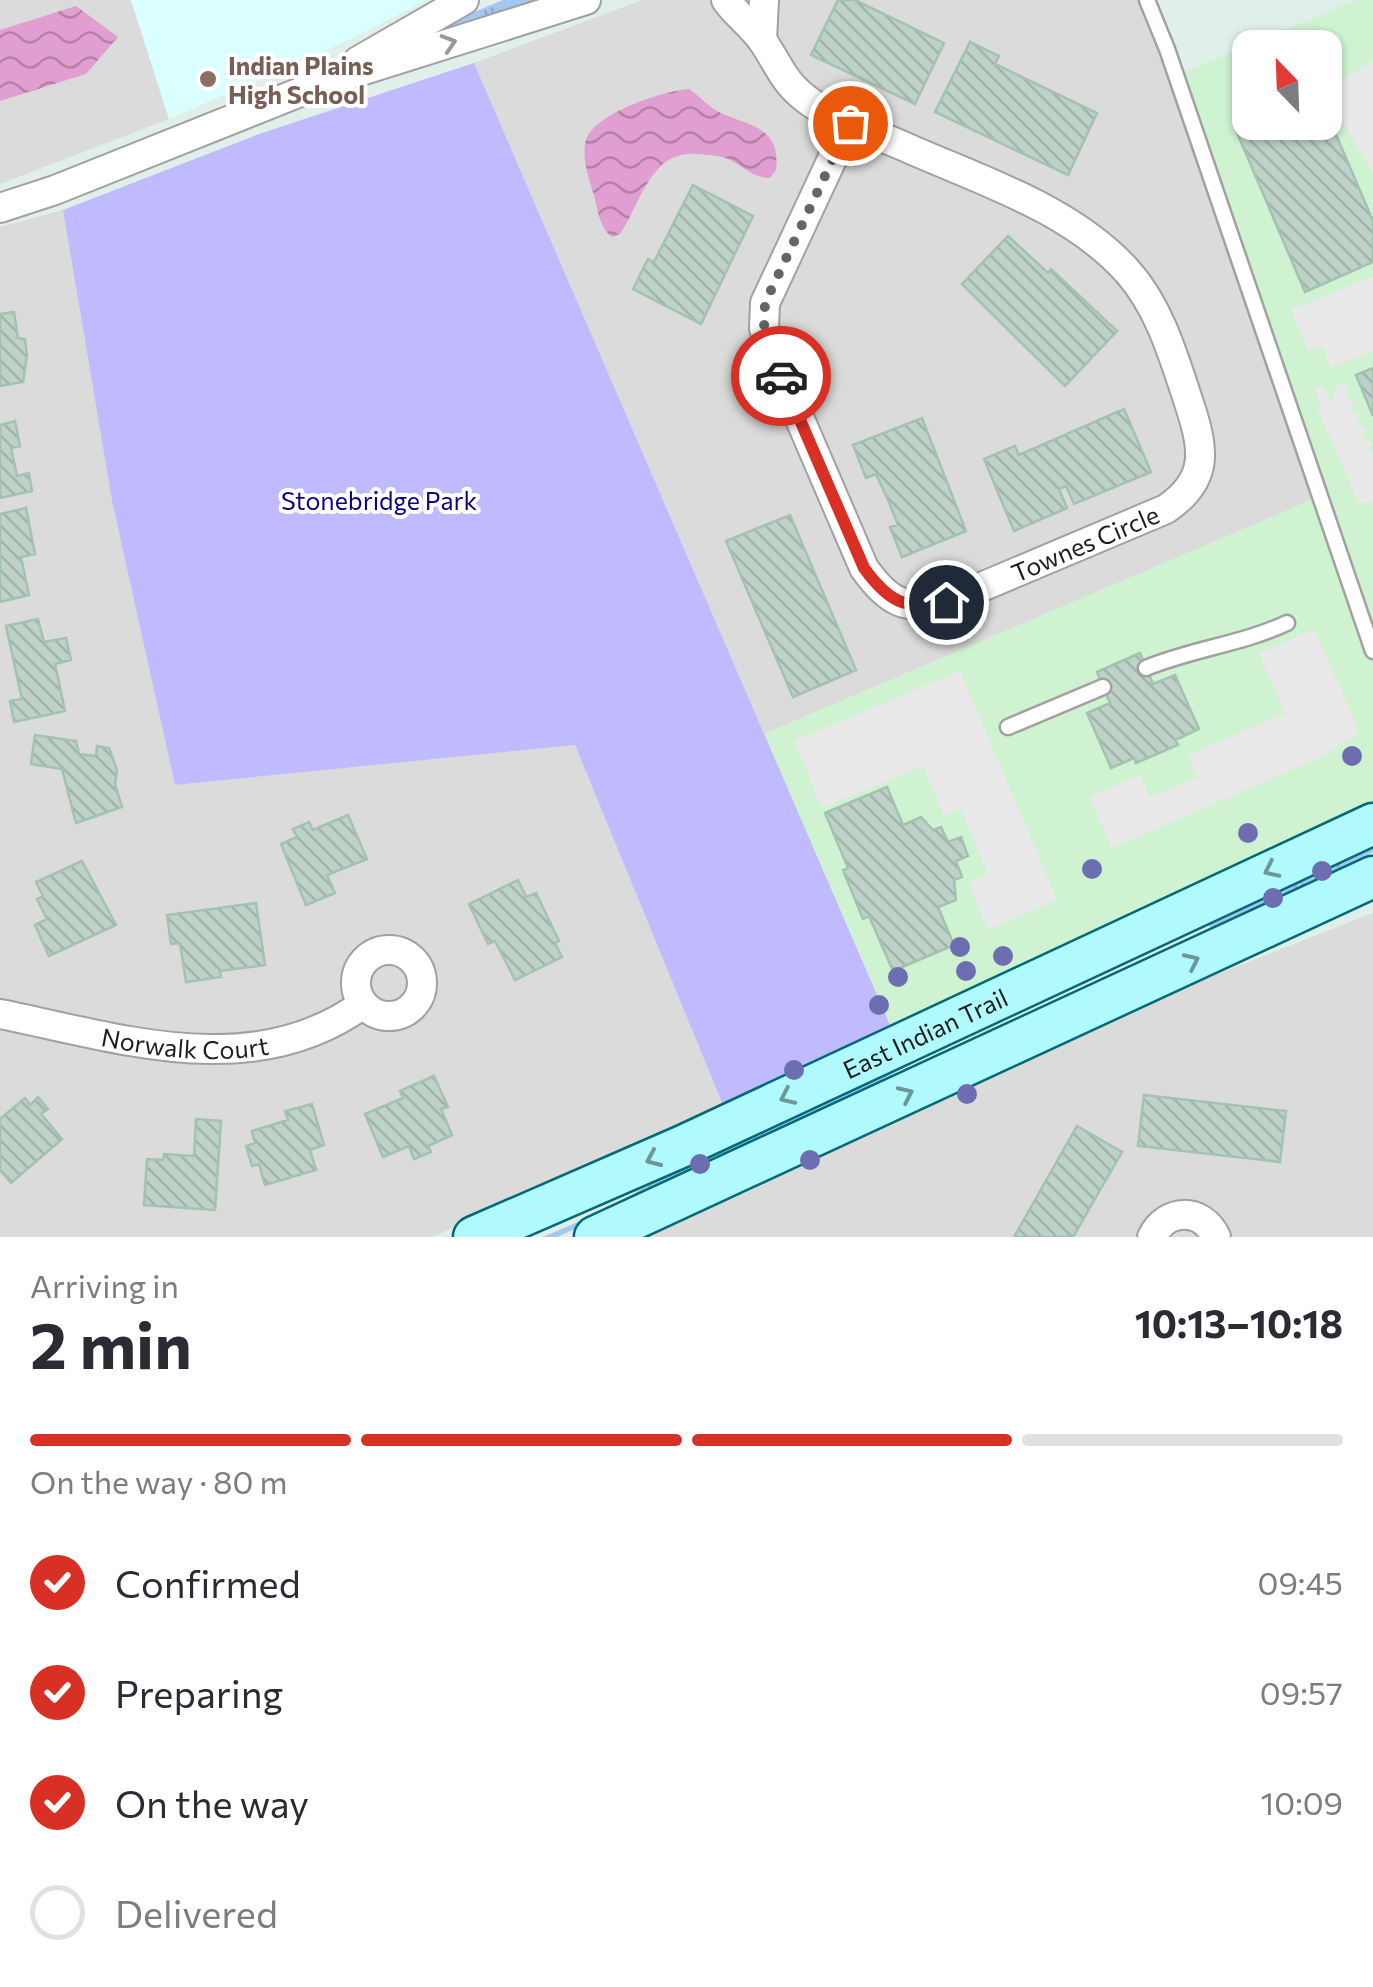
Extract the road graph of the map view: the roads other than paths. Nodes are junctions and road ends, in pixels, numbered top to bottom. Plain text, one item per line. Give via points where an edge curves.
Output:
1 (464, 0) edge
2 (586, 0) edge
3 (726, 0) edge
4 (764, 0) edge
5 (1147, 0) edge
6 (762, 40) junction
7 (323, 83) junction
8 (850, 123) junction
9 (0, 208) edge
10 (1288, 623) dead end
11 (1373, 652) edge
12 (1146, 668) dead end
13 (1103, 686) dead end
14 (1008, 727) dead end
15 (1373, 824) edge
16 (1373, 877) edge
17 (363, 1004) dead end
18 (0, 1014) edge
19 (474, 1237) edge
20 (595, 1237) edge
21 (1152, 1237) edge
22 (1216, 1237) edge

1 - 7 street
7 -> 2 street
3 - 6 street, Townes Circle
4 - 6 street
5 - 11 lane
6 - 8 street, Townes Circle via 797,92
7 - 9 street
8 - 8 street, Townes Circle via 1064,221 1130,274 1172,351 1199,433 1197,480 1184,496 946,602 920,608 878,587 864,568 764,328 765,303
10 - 12 lane
13 - 14 lane
15 -> 19 main road, East Indian Trail
20 -> 16 main road, East Indian Trail
17 - 18 street, Norwalk Court via 318,1032 226,1050 153,1045
21 - 22 street via 1165,1220 1189,1214 1212,1227

